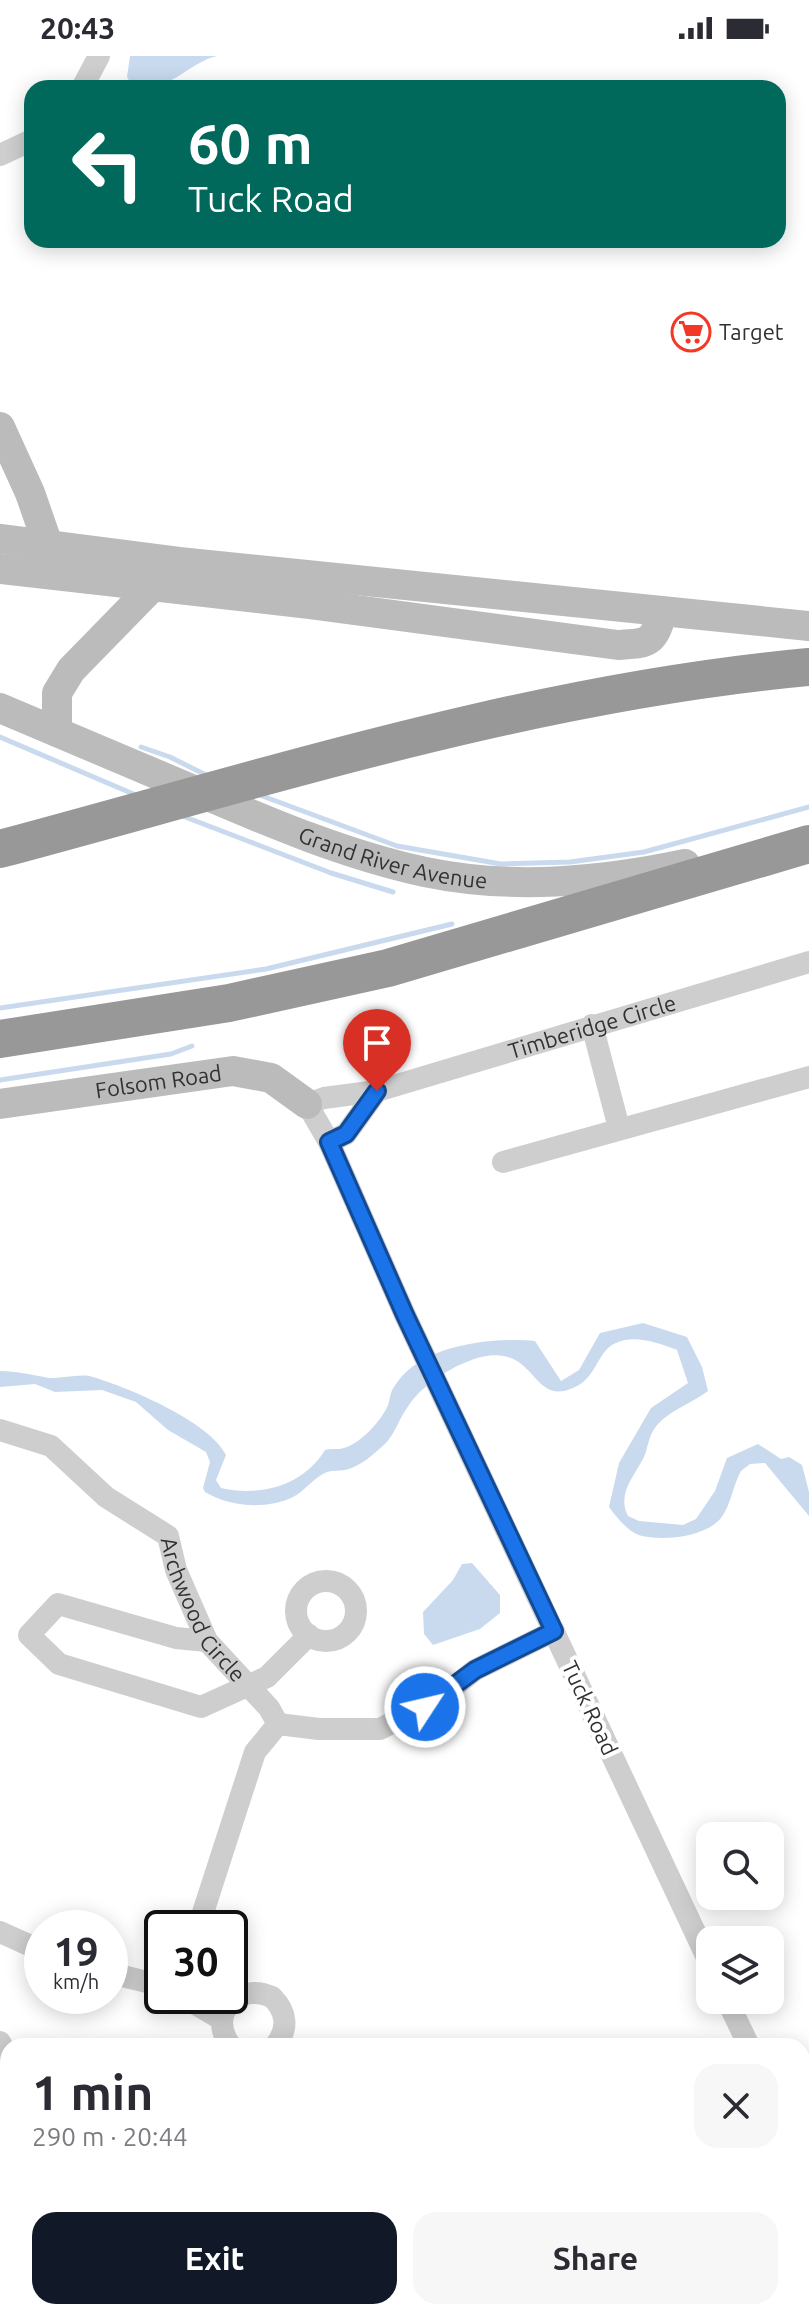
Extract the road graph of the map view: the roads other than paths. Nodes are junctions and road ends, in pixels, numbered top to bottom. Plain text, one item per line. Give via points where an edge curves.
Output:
1 (99, 56) edge
2 (86, 80) edge
3 (24, 144) edge
4 (0, 155) edge
5 (0, 427) edge
6 (0, 539) edge
7 (48, 544) junction
8 (179, 562) junction
9 (0, 569) edge
10 (59, 576) junction
11 (339, 579) junction
12 (151, 588) junction
13 (310, 604) junction
14 (662, 613) junction
15 (809, 626) edge
16 (809, 667) edge
17 (0, 708) edge
18 (57, 732) junction
19 (809, 843) edge
20 (0, 849) edge
21 (809, 962) edge
22 (592, 1025) junction
23 (0, 1039) edge
24 (809, 1077) edge
25 (377, 1091) junction
26 (0, 1104) edge
27 (307, 1104) junction
28 (619, 1128) junction
29 (329, 1142) junction
30 (503, 1162) dead end
31 (0, 1430) edge
32 (554, 1631) junction
33 (309, 1635) dead end
34 (207, 1641) junction
35 (246, 1686) junction
36 (278, 1724) junction
37 (204, 1910) edge
38 (0, 1932) edge
39 (696, 1934) edge
40 (24, 1943) edge
41 (213, 2014) edge
42 (734, 2014) edge
43 (221, 2019) junction
44 (226, 2038) edge
45 (279, 2038) edge
46 (745, 2038) edge

1 - 2 street
3 - 4 street
5 - 7 main road
6 - 7 main road
7 - 8 main road
7 - 10 main road
8 - 11 main road
8 - 12 main road via 159,575
9 - 10 main road
10 - 12 main road
11 - 13 main road
11 - 14 main road
12 - 13 main road
12 - 18 main road via 71,670 57,693
13 - 14 main road via 618,645 646,643 656,634
14 - 15 main road
16 - 20 highway via 644,689 481,722
17 - 18 main road, Grand River Avenue
18 - 19 main road, Grand River Avenue via 293,831 428,872 531,883 572,881
19 - 23 highway via 388,968 229,1003
21 - 22 street, Timberidge Circle
22 - 25 street, Timberidge Circle
22 - 28 street
24 - 28 street
25 - 27 street, Timberidge Circle
25 - 29 street via 346,1134
26 - 27 main road, Folsom Road via 233,1071 271,1078
27 - 29 street, Tuck Road
28 - 30 street
29 - 32 street, Tuck Road
31 - 34 street, Archwood Circle via 51,1446 106,1497 168,1536 176,1570
32 - 36 street via 475,1670 440,1698 380,1729
32 - 39 street, Tuck Road
33 - 35 street via 267,1677
34 - 35 street, Archwood Circle
34 - 35 street via 176,1638 58,1604 29,1635 59,1664 201,1707
35 - 36 street, Archwood Circle
36 - 37 street via 255,1752
38 - 40 street
41 - 43 street
42 - 46 street
43 - 44 street
43 - 45 street via 240,1994 251,1991 272,1997 284,2015

